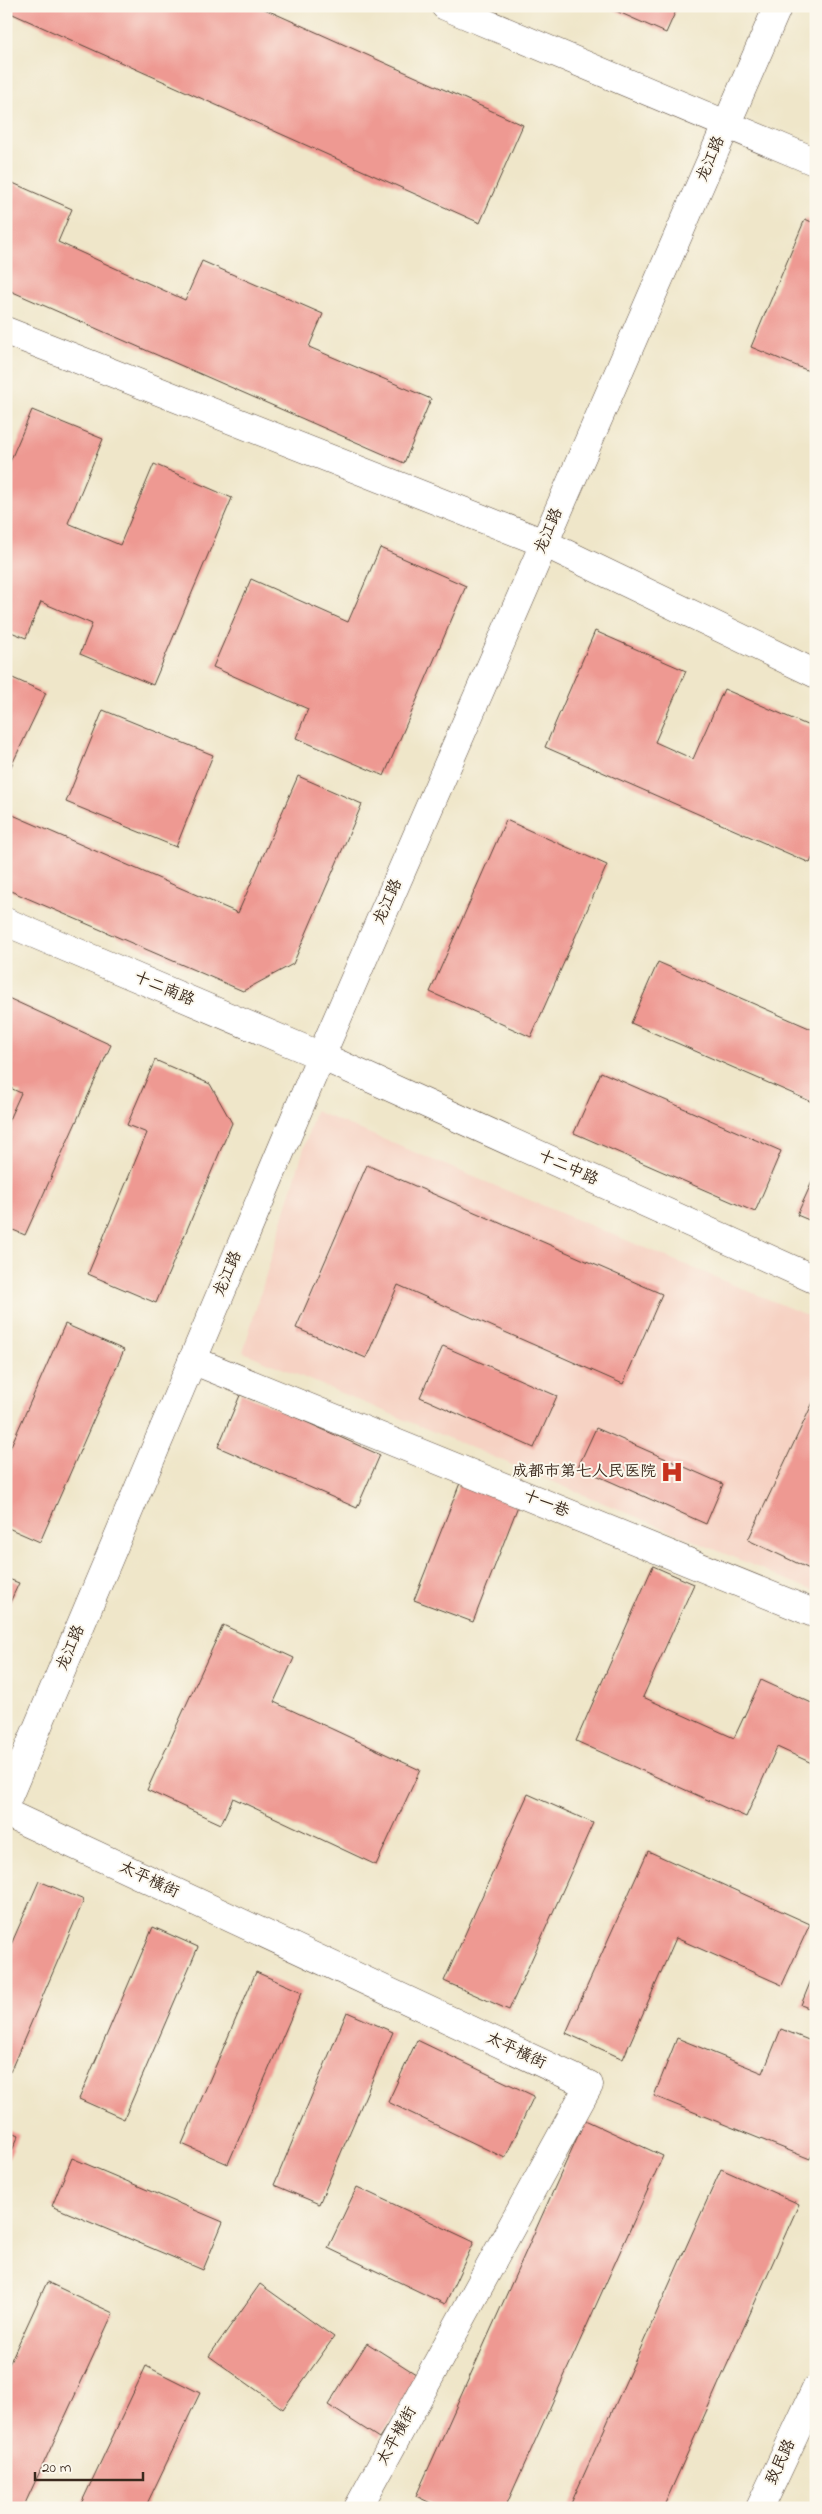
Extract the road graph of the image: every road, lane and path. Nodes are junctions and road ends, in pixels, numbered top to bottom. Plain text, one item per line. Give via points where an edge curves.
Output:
1 (445, 6) edge
2 (778, 6) edge
3 (726, 124) junction
4 (816, 162) edge
5 (6, 331) edge
6 (544, 543) junction
7 (816, 674) edge
8 (6, 922) edge
9 (321, 1056) junction
10 (816, 1280) edge
11 (192, 1360) junction
12 (816, 1614) edge
13 (6, 1802) edge
14 (6, 1814) edge
15 (816, 2389) edge
16 (358, 2508) edge
17 (760, 2508) edge

1 - 3 street
2 - 3 street, 龙江路
3 - 4 street
3 - 6 street, 龙江路
5 - 6 street
6 - 7 street
6 - 9 street, 龙江路
8 - 9 street, 十二南路
9 - 10 street, 十二中路
9 - 11 street, 龙江路
11 - 12 street, 十一巷
11 - 13 street, 龙江路
14 - 16 street, 太平横街 via 589,2085
15 - 17 street, 致民路

